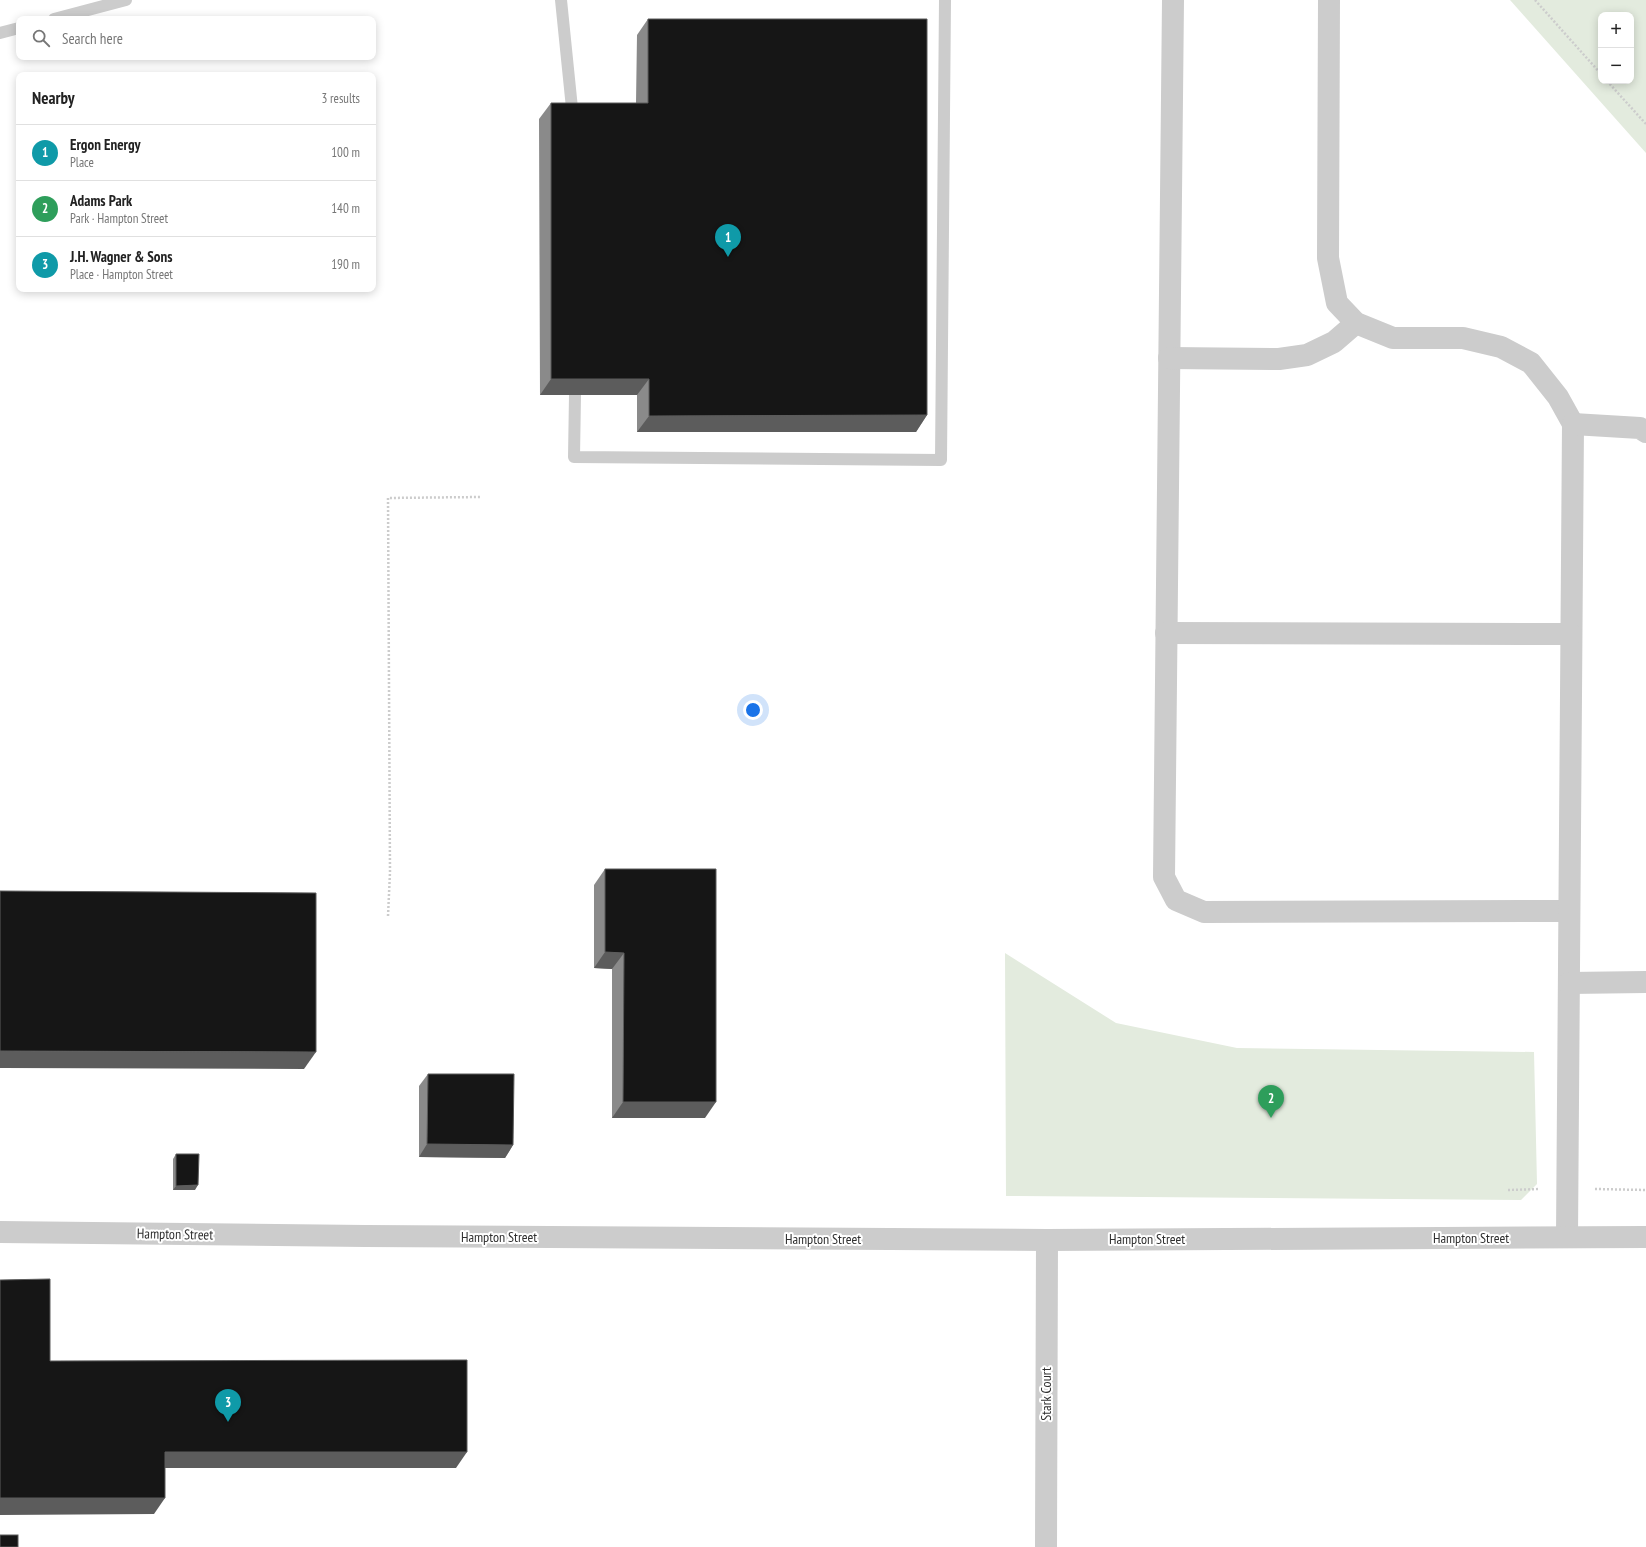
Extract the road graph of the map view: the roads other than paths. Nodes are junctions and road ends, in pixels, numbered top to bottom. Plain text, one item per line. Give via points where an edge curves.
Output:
1 (126, 0) edge
2 (561, 0) edge
3 (945, 0) edge
4 (1173, 0) edge
5 (1329, 0) edge
6 (65, 16) edge
7 (16, 29) edge
8 (0, 33) edge
9 (573, 119) edge
10 (1356, 323) junction
11 (1169, 358) junction
12 (575, 395) edge
13 (1573, 424) junction
14 (1646, 432) edge
15 (1166, 633) junction
16 (1572, 634) junction
17 (1569, 911) junction
18 (1646, 982) edge
19 (1569, 983) junction
20 (0, 1232) edge
21 (1567, 1237) junction
22 (1646, 1237) edge
23 (1047, 1240) junction
24 (1046, 1547) edge

1 - 6 lane
2 - 9 lane
3 - 12 lane via 941,460 574,457
4 - 11 street
5 - 10 street via 1328,258 1337,303
7 - 8 lane
10 - 11 street via 1334,342 1307,355 1279,359
10 - 13 street via 1393,338 1463,338 1501,347 1531,363 1558,397
11 - 15 street
13 - 14 street via 1640,428
13 - 16 street
15 - 16 street
15 - 17 street via 1164,877 1176,900 1204,912
16 - 17 street
17 - 19 street
18 - 19 street
19 - 21 street
20 - 23 street, Hampton Street
21 - 22 street, Hampton Street
21 - 23 street, Hampton Street
23 - 24 street, Stark Court

